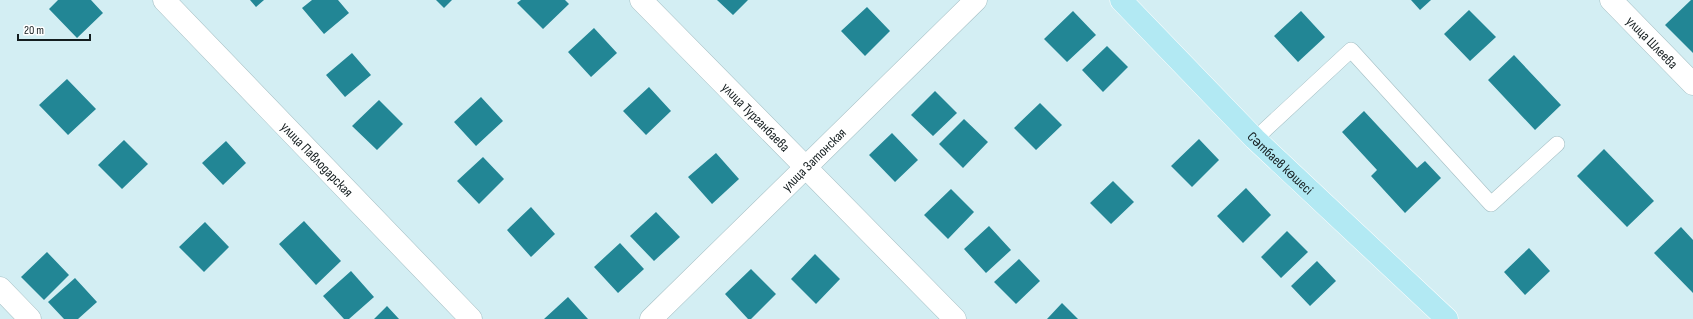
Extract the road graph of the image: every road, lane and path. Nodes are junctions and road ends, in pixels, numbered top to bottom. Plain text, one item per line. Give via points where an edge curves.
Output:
1 (164, 0) edge
2 (642, 0) edge
3 (976, 0) edge
4 (1121, 0) edge
5 (1611, 0) edge
6 (1693, 84) edge
7 (1255, 138) junction
8 (1557, 144) dead end
9 (805, 168) junction
10 (0, 288) edge
11 (30, 319) edge
12 (471, 319) edge
13 (652, 319) edge
14 (955, 319) edge
15 (1447, 319) edge

1 - 12 street, улица Павлодарская
2 - 9 street, улица Турганбаева
3 - 9 street, улица Затонская
4 - 7 main road, Сәтбаев көшесі
5 - 6 street, улица Шлеева
7 - 8 lane via 1351,50 1491,204
7 - 15 main road, Сәтбаев көшесі
9 - 13 street, улица Затонская
9 - 14 street, улица Турганбаева
10 - 11 street

